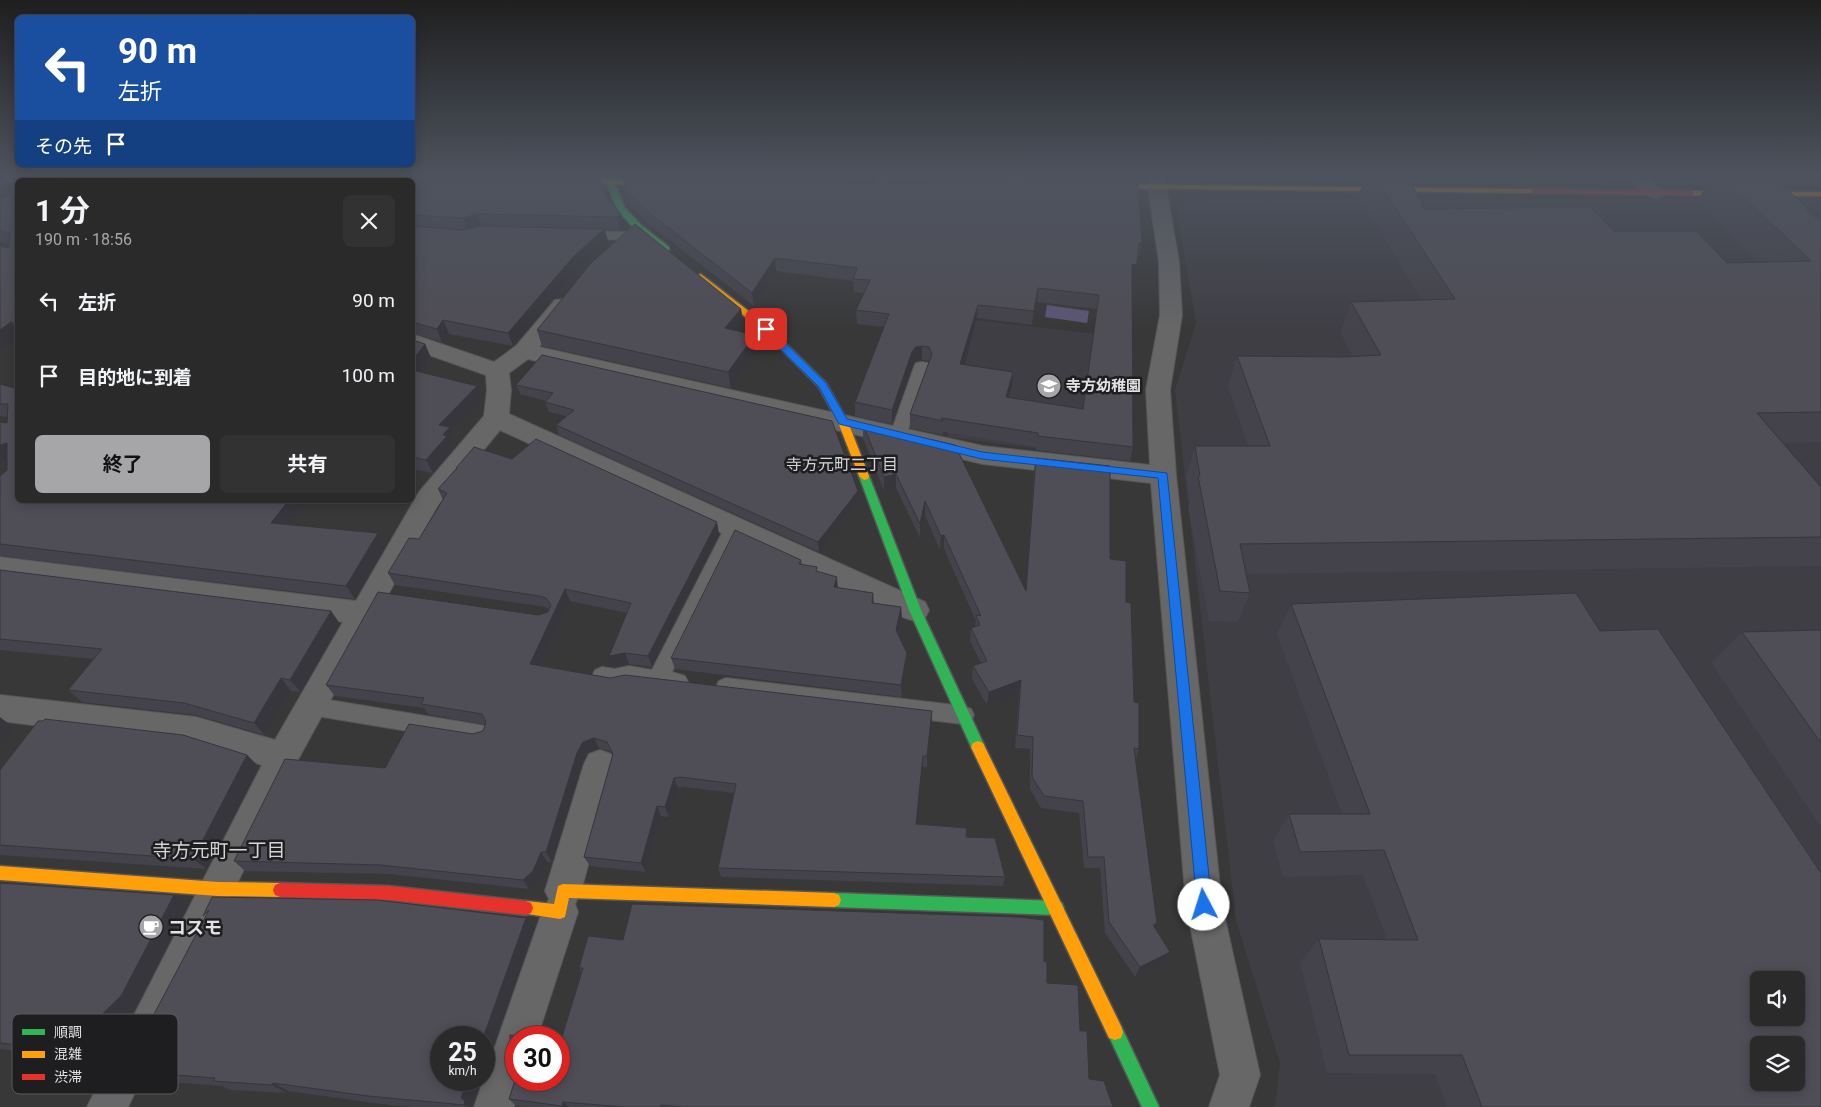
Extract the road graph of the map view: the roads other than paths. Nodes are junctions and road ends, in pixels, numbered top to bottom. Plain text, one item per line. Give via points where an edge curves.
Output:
1 (630, 227) edge
2 (1163, 227) edge
3 (632, 231) junction
4 (569, 234) edge
5 (676, 257) edge
6 (690, 269) edge
7 (415, 342) edge
8 (524, 351) junction
9 (922, 367) dead end
10 (497, 371) junction
11 (496, 418) junction
12 (843, 422) junction
13 (898, 435) junction
14 (1163, 475) junction
15 (420, 498) edge
16 (734, 527) junction
17 (0, 568) edge
18 (378, 600) junction
19 (915, 610) junction
20 (586, 674) edge
21 (658, 679) junction
22 (311, 706) junction
23 (0, 708) edge
24 (963, 715) junction
25 (480, 734) edge
26 (283, 756) junction
27 (600, 764) dead end
28 (0, 873) edge
29 (218, 889) junction
30 (562, 902) junction
31 (1056, 908) junction
32 (154, 1014) edge
33 (522, 1026) edge
34 (505, 1074) edge
35 (114, 1094) edge
36 (107, 1107) edge
37 (494, 1107) edge
38 (1151, 1107) edge
39 (1229, 1107) edge

1 - 3 street
2 - 14 street via 1171,315 1158,390
3 - 4 lane
3 - 5 street
3 - 8 street via 590,271
6 - 12 street via 766,329 823,385
7 - 10 street
8 - 10 street
8 - 12 street
9 - 13 lane
10 - 11 street
11 - 15 street
11 - 16 street
12 - 13 street
12 - 19 street
13 - 14 street via 982,455
14 - 39 street via 1204,905 1240,1075
15 - 18 street
16 - 19 street
16 - 21 lane
17 - 18 street
18 - 22 street
19 - 24 street
20 - 21 lane
21 - 24 lane
22 - 25 lane
22 - 26 street
23 - 26 street via 38,724 196,731
24 - 31 street
26 - 29 street
27 - 30 street
28 - 29 street
29 - 30 street
29 - 32 street
30 - 31 street
30 - 33 street
31 - 38 street
34 - 37 street
35 - 36 street

